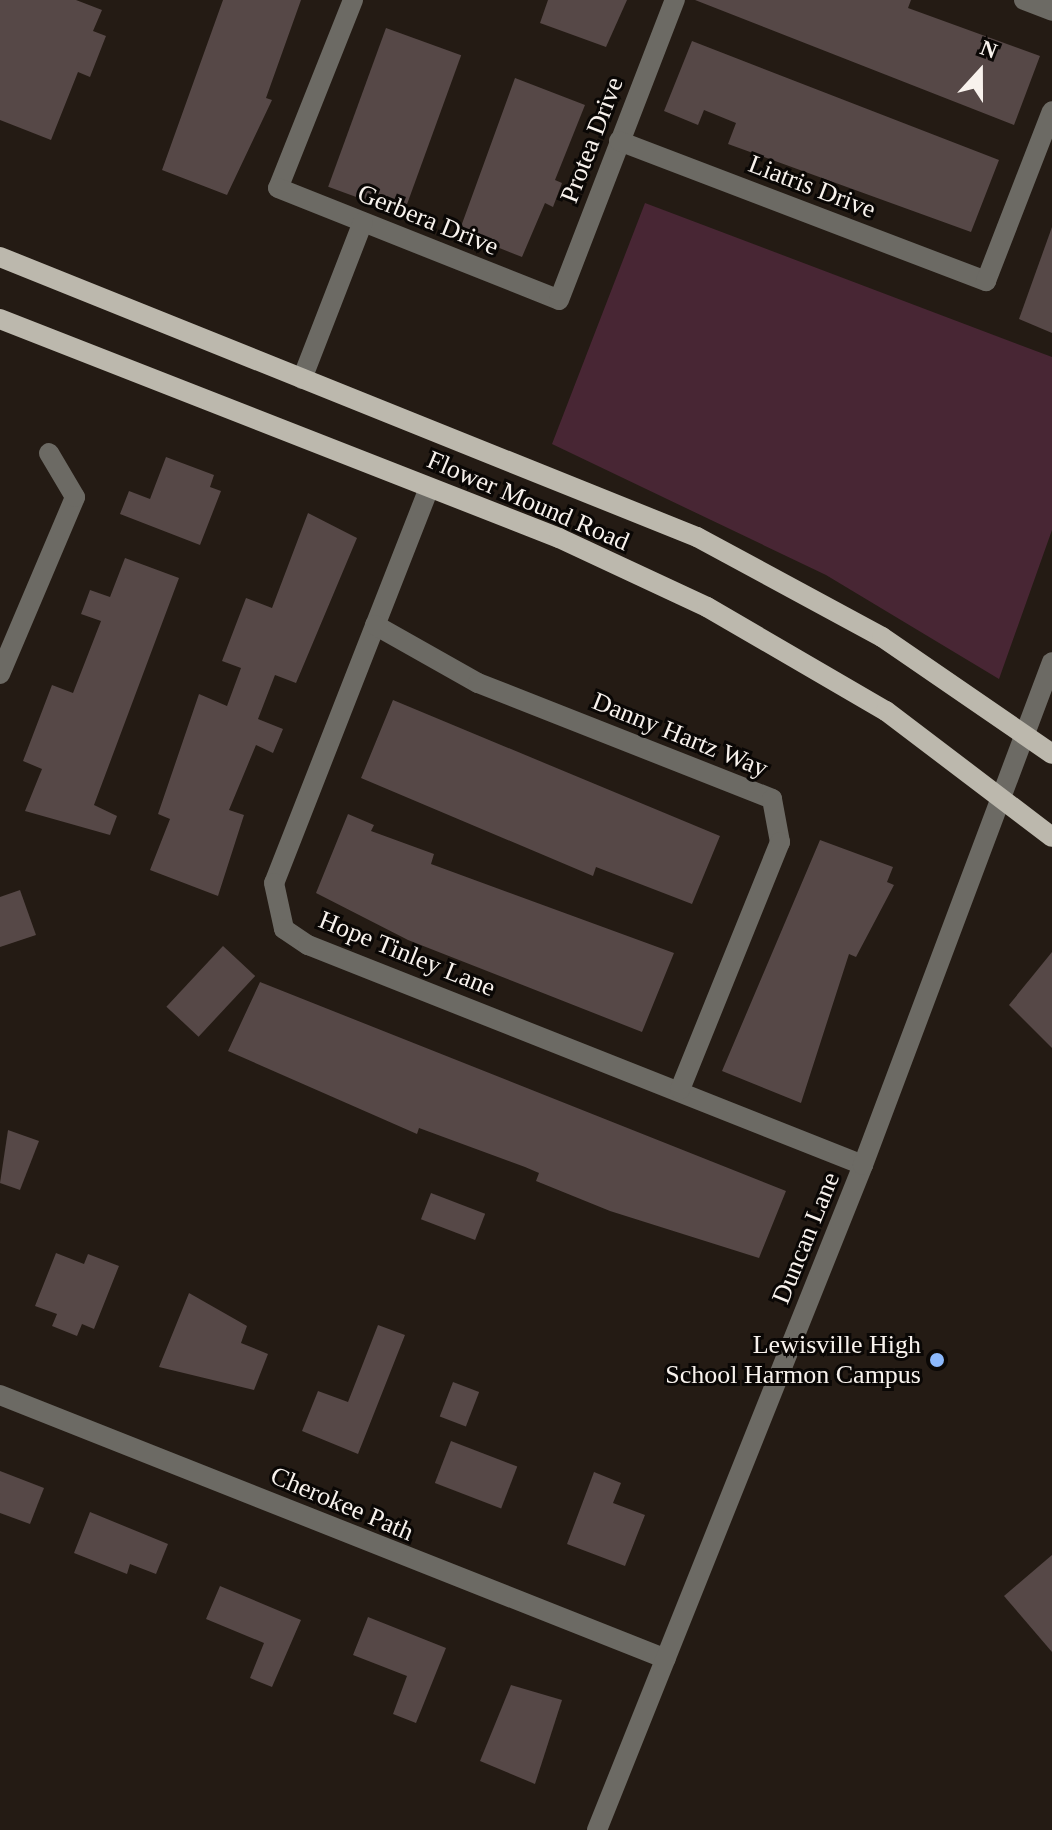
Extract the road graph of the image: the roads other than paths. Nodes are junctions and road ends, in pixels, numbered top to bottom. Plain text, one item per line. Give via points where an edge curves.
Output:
1 (353, 0) edge
2 (675, 0) edge
3 (1024, 0) edge
4 (1052, 11) edge
5 (1052, 111) edge
6 (619, 141) junction
7 (363, 222) junction
8 (0, 257) edge
9 (559, 300) joint
10 (0, 319) edge
11 (302, 379) junction
12 (49, 453) dead end
13 (429, 488) junction
14 (375, 625) junction
15 (1052, 662) edge
16 (0, 674) edge
17 (1026, 733) junction
18 (1052, 754) edge
19 (1002, 796) junction
20 (1052, 837) edge
21 (680, 1090) junction
22 (863, 1165) junction
23 (0, 1395) edge
24 (666, 1659) junction
25 (597, 1830) edge

1 - 7 street, Gerbera Drive via 278,188
2 - 6 street, Protea Drive
3 - 4 street
5 - 6 street, Liatris Drive via 986,281
6 - 9 street, Protea Drive
7 - 9 street, Gerbera Drive
7 - 11 street
8 - 11 main road, Flower Mound Road
10 - 13 main road, Flower Mound Road
11 - 17 main road, Flower Mound Road via 697,537 882,637
12 - 16 street via 75,497
13 - 14 street, Hope Tinley Lane
13 - 19 main road, Flower Mound Road via 733,621 886,711
14 - 21 street, Danny Hartz Way via 478,683 772,799 780,842
14 - 21 street, Hope Tinley Lane via 274,883 284,929 308,945
15 - 17 street, Duncan Lane
17 - 18 main road, Flower Mound Road
17 - 19 street, Duncan Lane
19 - 20 main road, Flower Mound Road
19 - 22 street, Duncan Lane
21 - 22 street, Hope Tinley Lane
22 - 24 street, Duncan Lane
23 - 24 street, Cherokee Path
24 - 25 street, Duncan Lane

